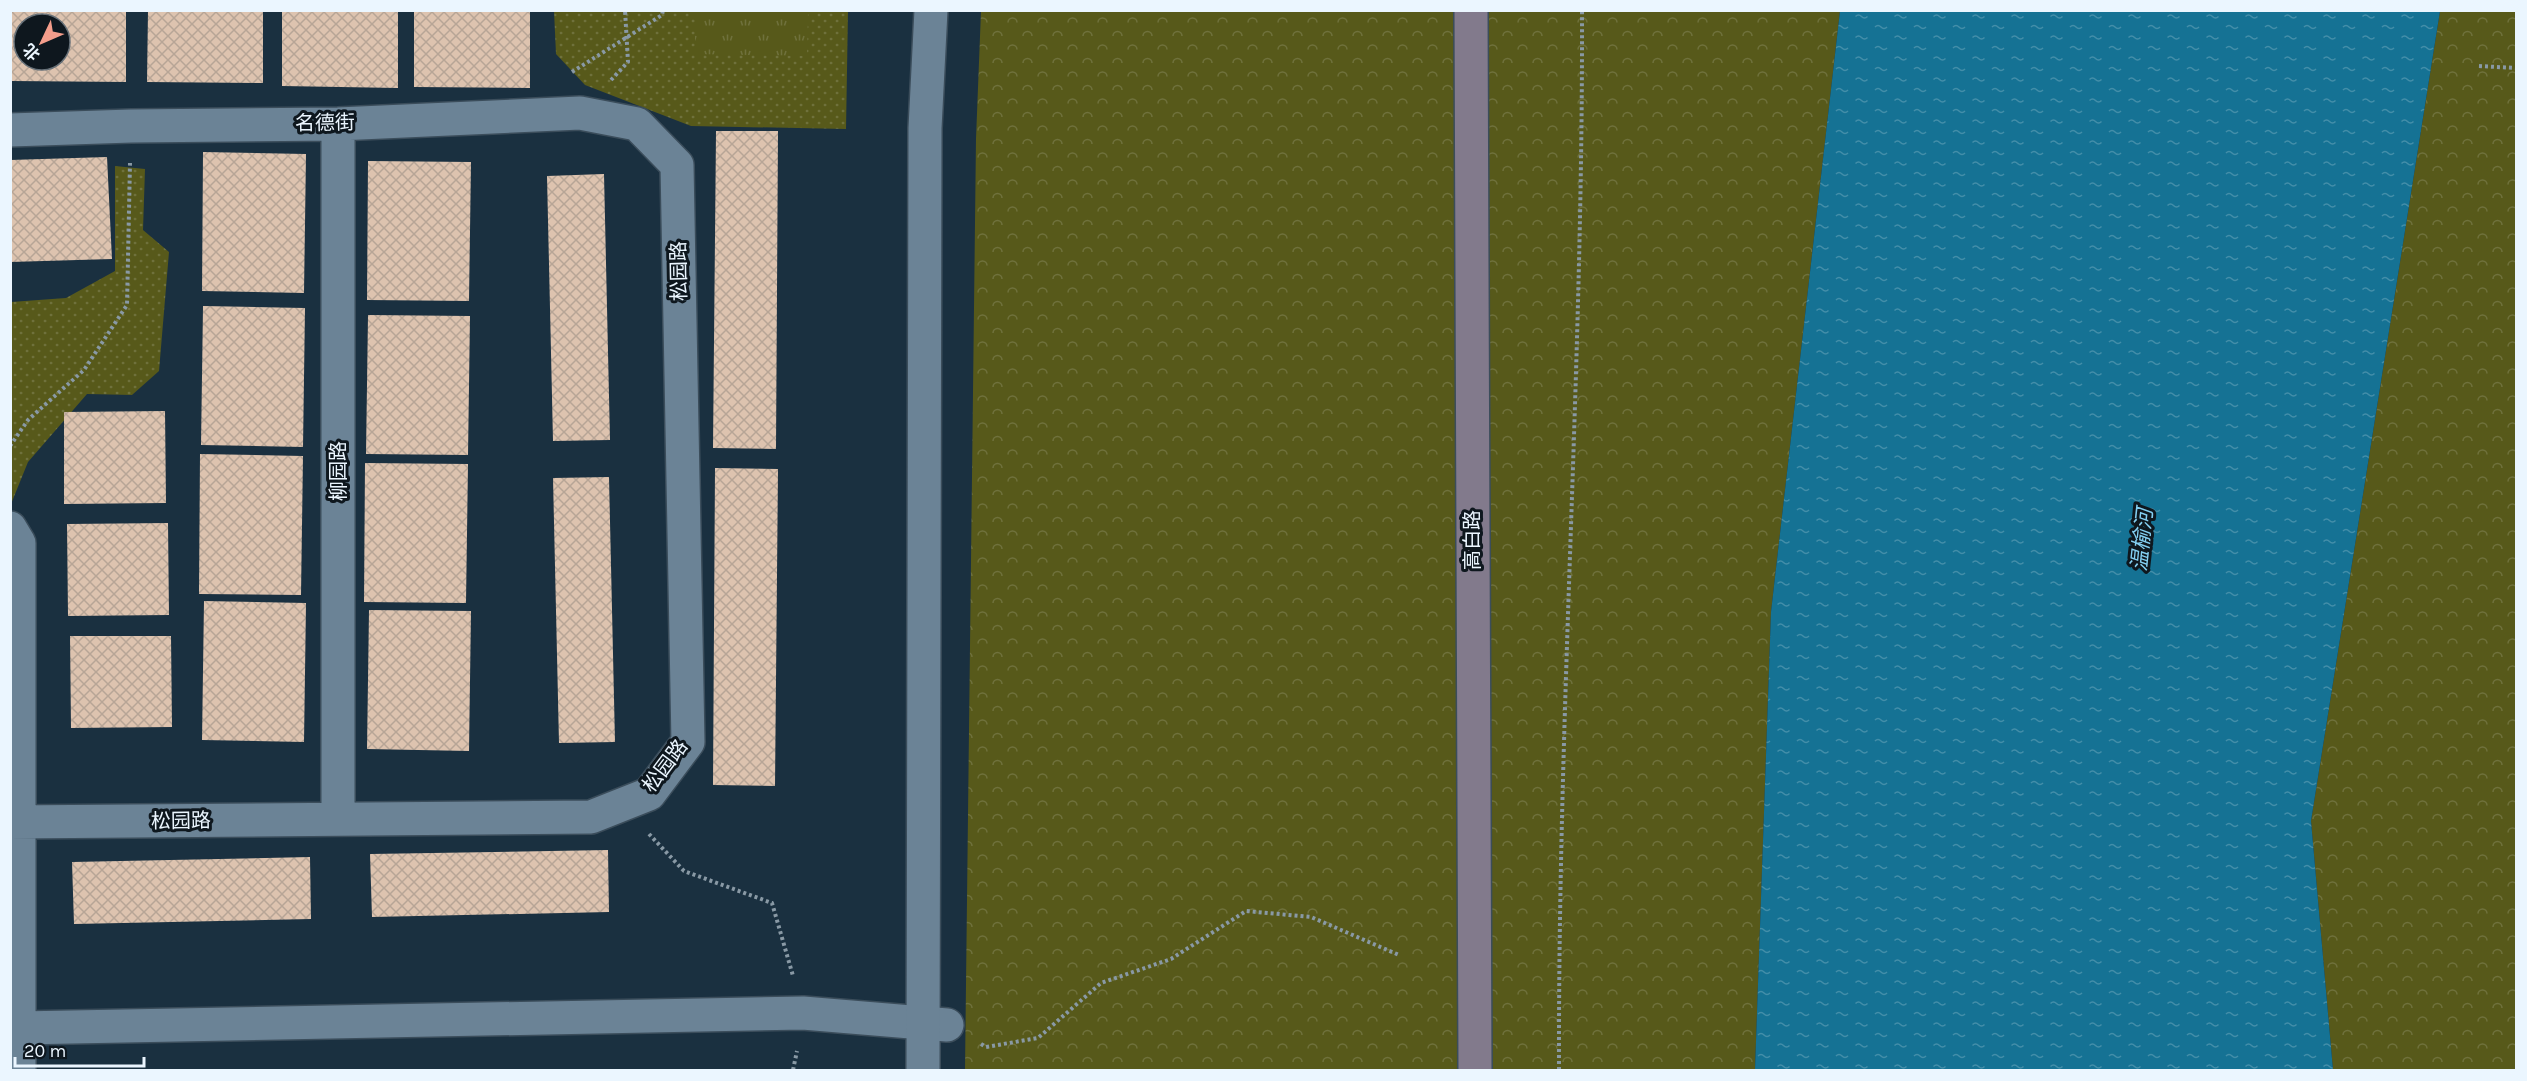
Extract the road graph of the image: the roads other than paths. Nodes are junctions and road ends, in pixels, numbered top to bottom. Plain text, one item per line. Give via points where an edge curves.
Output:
1 (931, 10) edge
2 (1471, 10) edge
3 (338, 124) junction
4 (638, 124) joint
5 (10, 130) edge
6 (10, 528) edge
7 (338, 819) junction
8 (15, 822) edge
9 (934, 1023) junction
10 (19, 1028) junction
11 (19, 1071) edge
12 (922, 1071) edge
13 (1475, 1071) edge

1 - 9 street via 925,140
2 - 13 main road, 高白路
3 - 4 street, 名德街 via 580,113
3 - 5 street, 名德街
3 - 7 street, 柳园路
4 - 7 street, 松园路 via 677,165 688,742 648,794 591,817
6 - 8 street via 19,543
7 - 8 street, 松园路
8 - 10 street
9 - 10 street via 803,1012
9 - 12 street
10 - 11 street

